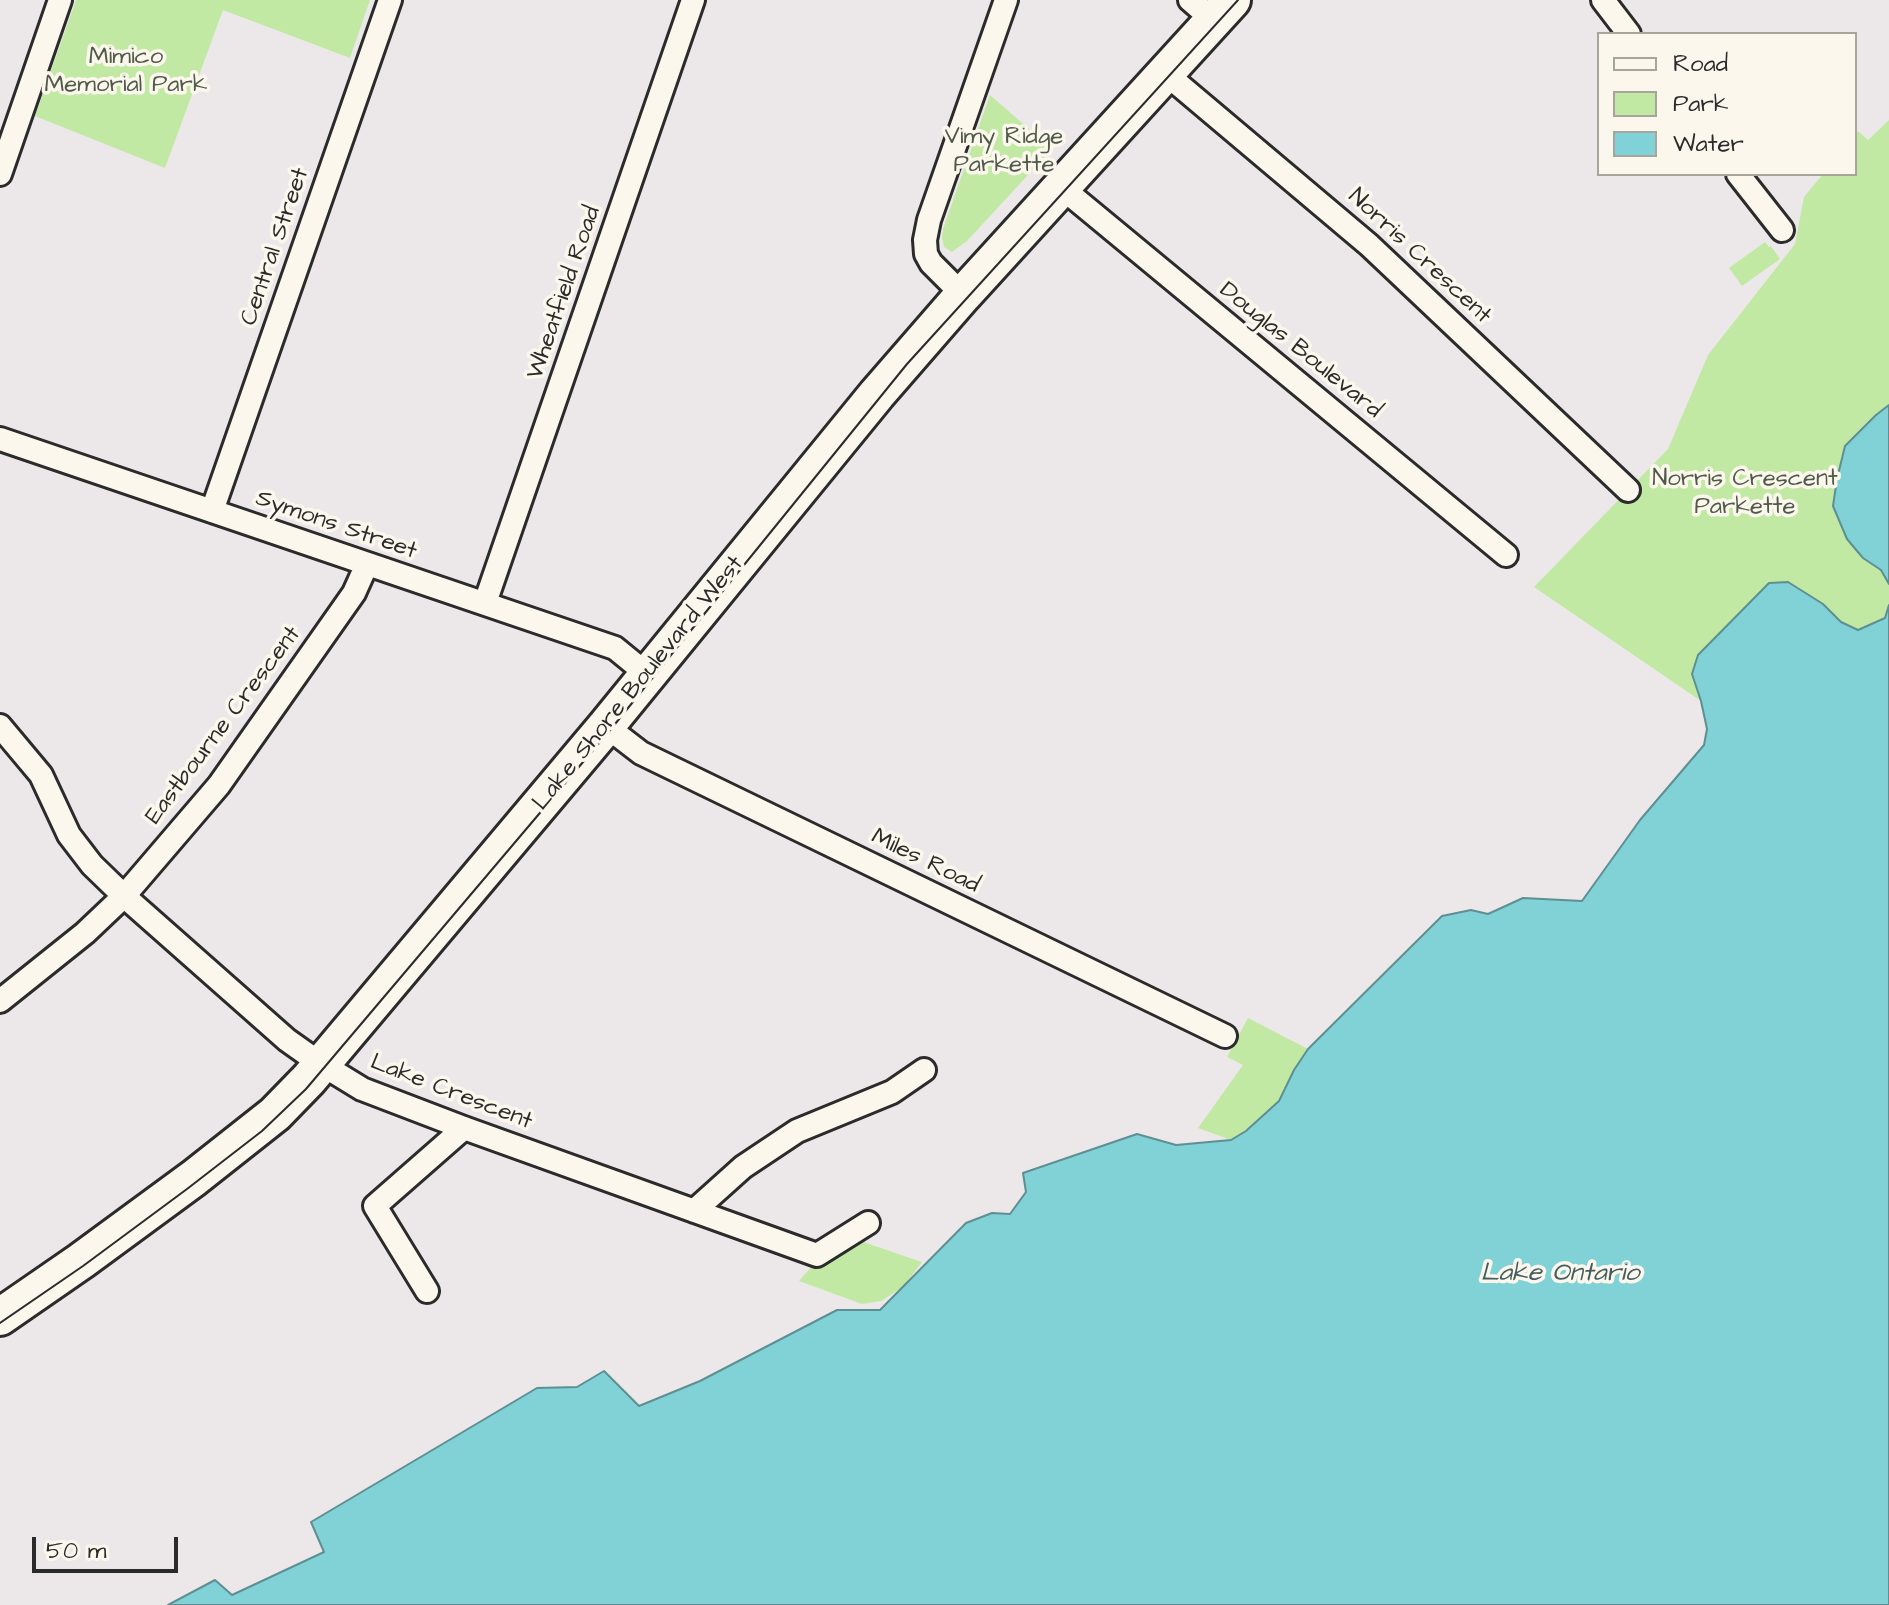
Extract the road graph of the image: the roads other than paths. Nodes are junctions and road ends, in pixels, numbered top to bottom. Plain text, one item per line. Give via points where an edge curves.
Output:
1 (60, 0) edge
2 (390, 0) edge
3 (693, 0) edge
4 (1006, 0) edge
5 (1603, 0) edge
6 (1212, 7) edge
7 (1627, 32) edge
8 (1165, 73) junction
9 (0, 174) edge
10 (1740, 176) edge
11 (1061, 187) junction
12 (1782, 230) dead end
13 (963, 295) junction
14 (0, 439) edge
15 (1628, 490) dead end
16 (212, 511) junction
17 (1506, 555) dead end
18 (367, 564) junction
19 (485, 603) junction
20 (648, 675) junction
21 (0, 726) edge
22 (606, 726) junction
23 (124, 896) junction
24 (0, 1001) edge
25 (1225, 1036) dead end
26 (322, 1064) junction
27 (924, 1070) dead end
28 (464, 1128) junction
29 (694, 1211) junction
30 (868, 1223) dead end
31 (427, 1291) dead end
32 (0, 1317) edge

1 - 9 street
2 - 16 street, Central Street
3 - 19 street, Wheatfield Road
4 - 13 street via 925,240 931,263
5 - 7 street
6 - 8 main road, Lake Shore Boulevard West
8 - 11 main road, Lake Shore Boulevard West
8 - 15 street, Norris Crescent via 1369,245
10 - 12 street
11 - 13 main road, Lake Shore Boulevard West
11 - 17 street, Douglas Boulevard
13 - 20 main road, Lake Shore Boulevard West
14 - 16 street, Symons Street
16 - 18 street, Symons Street
18 - 19 street, Symons Street
18 - 23 street, Eastbourne Crescent via 354,593 219,785
19 - 20 street, Symons Street via 615,648
20 - 22 main road, Lake Shore Boulevard West
21 - 23 street, Lake Crescent via 41,775 69,835
22 - 25 street, Miles Road via 641,753
22 - 26 main road, Lake Shore Boulevard West
23 - 24 street, Eastbourne Crescent
23 - 26 street, Lake Crescent via 287,1040
26 - 28 street, Lake Crescent via 362,1089
26 - 32 main road, Lake Shore Boulevard West via 254,1131
27 - 29 street via 892,1092 797,1131 743,1167
28 - 29 street, Lake Crescent
28 - 31 street via 375,1206
29 - 30 street, Lake Crescent via 817,1255

